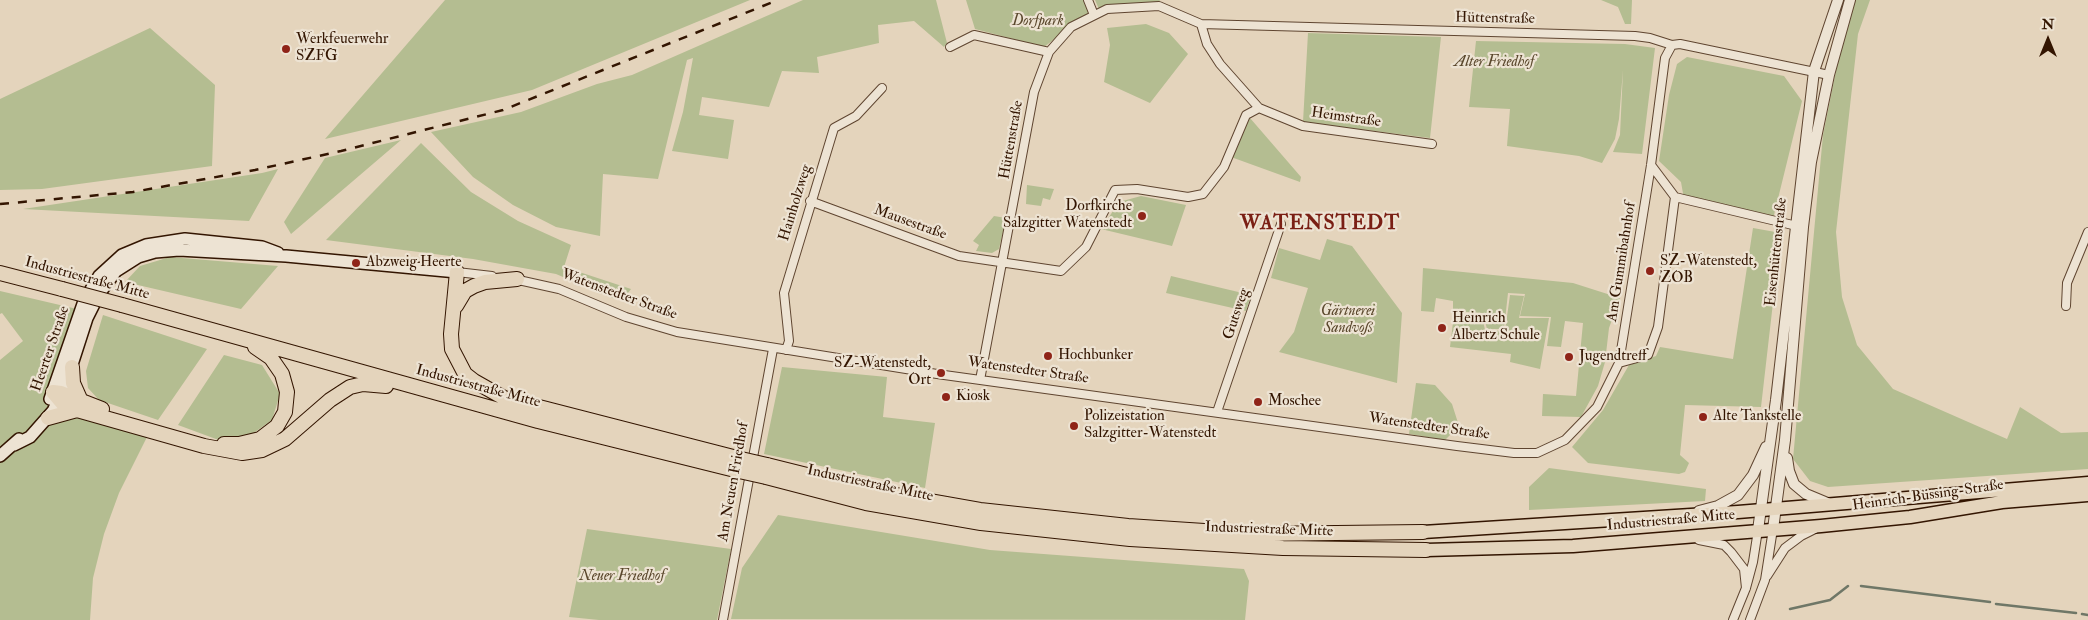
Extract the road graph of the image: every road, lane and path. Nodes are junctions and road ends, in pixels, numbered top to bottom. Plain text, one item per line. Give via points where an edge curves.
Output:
1 (1088, 0) edge
2 (1838, 0) edge
3 (1850, 0) edge
4 (1160, 3) edge
5 (1094, 15) junction
6 (1201, 24) junction
7 (1672, 45) junction
8 (950, 47) dead end
9 (1049, 52) junction
10 (1814, 71) junction
11 (1829, 75) junction
12 (882, 88) dead end
13 (1259, 108) junction
14 (1432, 144) dead end
15 (1652, 165) junction
16 (1676, 197) junction
17 (810, 201) junction
18 (1281, 224) dead end
19 (1799, 226) junction
20 (2088, 232) edge
21 (286, 256) junction
22 (314, 259) joint
23 (1003, 263) junction
24 (457, 272) junction
25 (0, 273) edge
26 (517, 279) junction
27 (2066, 306) dead end
28 (454, 309) junction
29 (228, 335) junction
30 (773, 348) junction
31 (786, 350) junction
32 (1619, 363) junction
33 (72, 367) junction
34 (980, 380) junction
35 (441, 394) junction
36 (58, 395) junction
37 (79, 405) junction
38 (1217, 412) junction
39 (48, 418) junction
40 (159, 431) junction
41 (1770, 437) junction
42 (1565, 440) joint
43 (1785, 440) junction
44 (14, 444) junction
45 (0, 456) edge
46 (740, 465) junction
47 (767, 471) junction
48 (2088, 483) edge
49 (2088, 495) edge
50 (1833, 505) junction
51 (1761, 510) junction
52 (1776, 510) junction
53 (1680, 516) junction
54 (1821, 526) junction
55 (1773, 529) junction
56 (1758, 530) junction
57 (1423, 532) joint
58 (1675, 537) junction
59 (1426, 550) joint
60 (1765, 580) junction
61 (1746, 588) junction
62 (723, 620) edge
63 (1733, 620) edge
64 (1750, 620) edge

1 - 5 street
2 - 10 street, Eisenhüttenstraße
3 - 11 street, Eisenhüttenstraße
4 - 5 street, Hüttenstraße via 1108,8
4 - 6 street, Hüttenstraße
5 - 9 street, Hüttenstraße via 1071,26
6 - 7 street, Hüttenstraße via 1634,36
6 - 13 street via 1207,44 1220,64
7 - 10 street, Hüttenstraße
7 - 15 street, Am Gummibahnhof via 1665,58
8 - 9 street via 974,35
9 - 23 street, Hüttenstraße via 1034,92
10 - 11 street, Hüttenstraße
10 - 19 street, Eisenhüttenstraße
11 - 19 street, Eisenhüttenstraße
12 - 17 street, Hainholzweg via 856,116 834,128
13 - 14 street, Heimstraße via 1303,126
13 - 23 street, Mausestraße via 1246,115 1224,167 1203,194 1188,196 1137,189 1115,190 1086,247 1061,271
15 - 16 street
15 - 32 street, Am Gummibahnhof
16 - 19 street
16 - 32 street via 1658,327 1648,355
17 - 23 street, Mausestraße via 958,256
17 - 31 street, Hainholzweg via 784,292 789,341
18 - 38 street, Gutsweg
19 - 41 street, Eisenhüttenstraße
19 - 43 street, Eisenhüttenstraße
20 - 27 street via 2067,282
21 - 22 main road, Heerter Straße
21 - 33 main road, Heerter Straße via 168,250 132,260 116,271 99,294 87,318
21 - 36 main road, Heerter Straße via 262,247 185,239 146,245 122,255 99,276 84,300
22 - 24 main road, Watenstedter Straße
23 - 34 street, Hüttenstraße
24 - 26 street, Watenstedter Straße
24 - 28 highway
25 - 29 highway, Industriestraße Mitte, bridge
26 - 28 highway via 474,286 465,292
26 - 30 street, Watenstedter Straße via 559,289 626,317 677,332
28 - 46 highway, Industriestraße Mitte via 450,334 452,350 465,374 504,398
29 - 35 highway, Industriestraße Mitte
29 - 40 highway via 264,352 282,374 287,402 277,426 260,439 239,444 216,443
30 - 31 street, Watenstedter Straße
30 - 62 street, Am Neuen Friedhof
31 - 34 street, Watenstedter Straße
32 - 42 street, Am Gummibahnhof via 1597,407
33 - 36 main road, Heerter Straße
33 - 37 highway
34 - 38 street, Watenstedter Straße
35 - 40 highway via 412,393 374,384 350,387 285,439 253,452 219,450
35 - 46 highway, Industriestraße Mitte
36 - 37 highway
36 - 39 main road, Heerter Straße
36 - 44 main road, Heerter Straße
37 - 39 highway
37 - 40 highway
38 - 42 street, Watenstedter Straße via 1514,453 1537,452
39 - 44 main road, Heerter Straße via 30,437
41 - 51 street, Eisenhüttenstraße
41 - 53 street via 1753,476 1734,498 1718,506
43 - 50 street via 1794,484 1806,494
43 - 52 street, Eisenhüttenstraße
44 - 45 main road, Heerter Straße
46 - 47 highway, Industriestraße Mitte, bridge
47 - 57 highway, Industriestraße Mitte via 980,510 1128,526 1250,534
47 - 59 highway, Industriestraße Mitte via 866,503 1001,525 1130,539 1264,547
48 - 50 main road, Heinrich-Büssing-Straße
49 - 54 main road, Heinrich-Büssing-Straße via 2002,502 1910,517
50 - 52 main road, Heinrich-Büssing-Straße
51 - 52 main road, Heinrich-Büssing-Straße
51 - 53 main road, Industriestraße Mitte
51 - 56 street, Eisenhüttenstraße
52 - 55 street, Eisenhüttenstraße
53 - 57 main road, Industriestraße Mitte
54 - 55 main road, Heinrich-Büssing-Straße
54 - 60 street via 1785,548
55 - 56 main road, Industriestraße Mitte
55 - 60 street
56 - 58 main road, Industriestraße Mitte
56 - 61 street
58 - 59 main road, Industriestraße Mitte via 1564,546
58 - 61 street via 1724,545 1741,561
60 - 64 street
61 - 63 street

